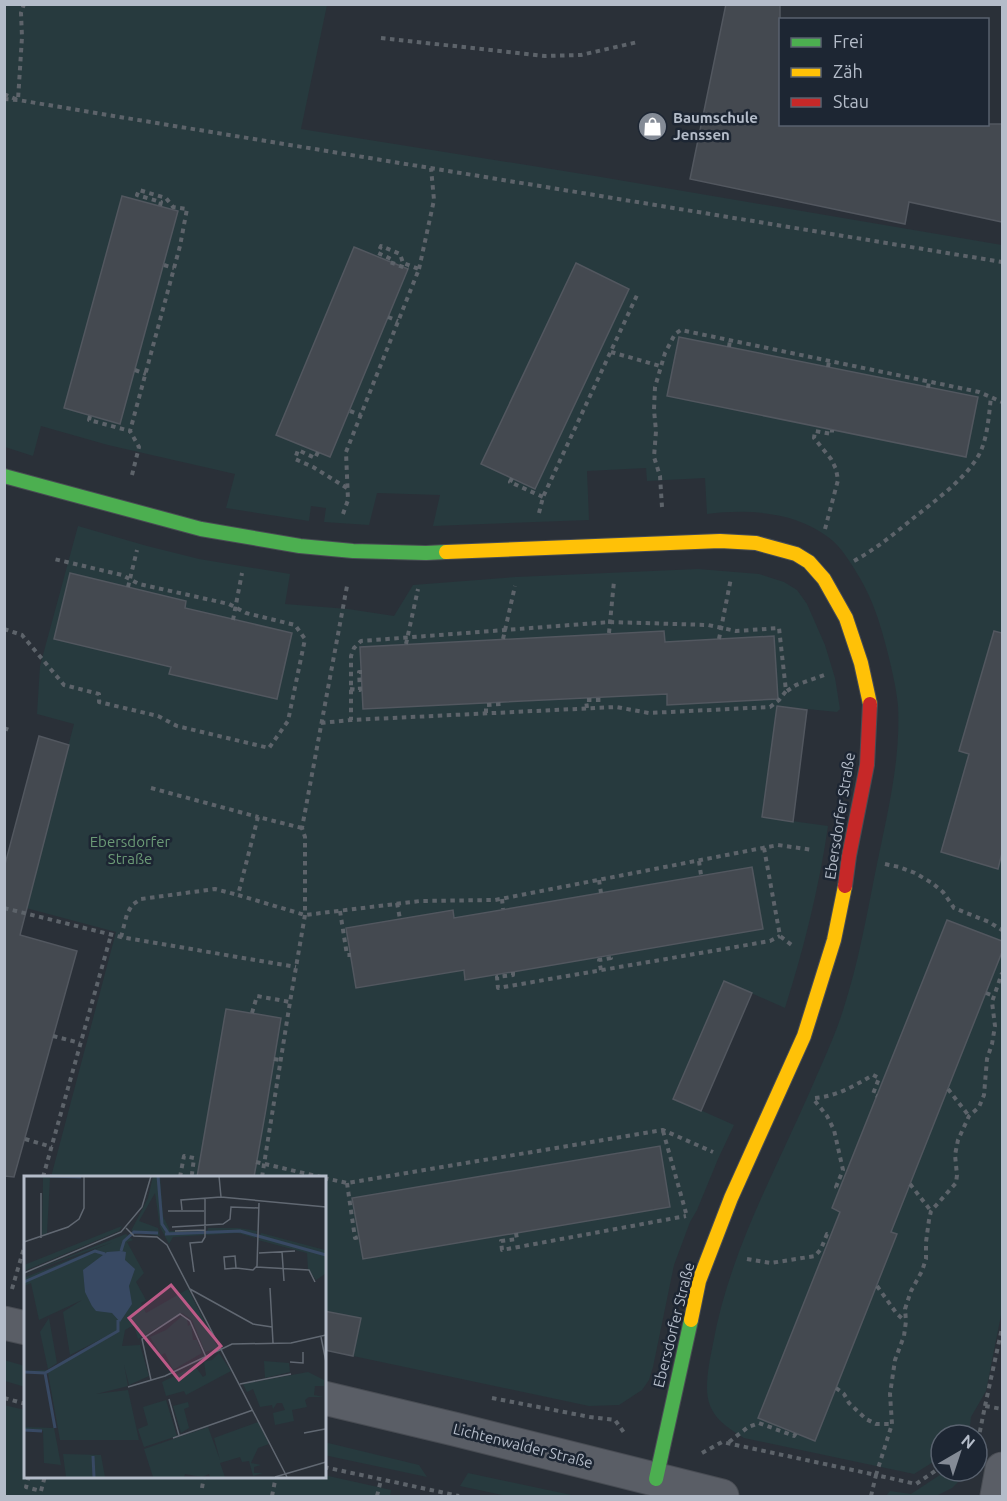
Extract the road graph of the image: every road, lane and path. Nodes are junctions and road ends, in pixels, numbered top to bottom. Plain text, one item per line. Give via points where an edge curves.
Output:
1 (24, 4) edge
2 (381, 38) dead end
3 (638, 42) dead end
4 (4, 94) edge
5 (4, 99) edge
6 (18, 100) junction
7 (431, 168) junction
8 (160, 206) dead end
9 (1002, 262) edge
10 (164, 265) dead end
11 (174, 268) junction
12 (408, 269) dead end
13 (419, 269) junction
14 (638, 293) dead end
15 (388, 317) dead end
16 (398, 321) junction
17 (730, 340) junction
18 (729, 347) dead end
19 (611, 352) junction
20 (830, 361) junction
21 (660, 366) junction
22 (828, 367) dead end
23 (135, 370) dead end
24 (146, 374) junction
25 (929, 381) junction
26 (928, 388) dead end
27 (991, 397) junction
28 (1002, 402) edge
29 (350, 411) dead end
30 (90, 416) dead end
31 (361, 416) junction
32 (832, 430) dead end
33 (130, 431) junction
34 (318, 452) dead end
35 (4, 476) edge
36 (512, 478) dead end
37 (348, 488) junction
38 (543, 497) junction
39 (123, 508) junction
40 (248, 537) junction
41 (737, 542) junction
42 (664, 543) junction
43 (618, 545) junction
44 (330, 549) junction
45 (527, 549) junction
46 (353, 551) junction
47 (426, 553) junction
48 (54, 559) dead end
49 (809, 562) junction
50 (824, 579) junction
51 (236, 607) junction
52 (233, 620) dead end
53 (610, 622) junction
54 (722, 628) junction
55 (4, 629) edge
56 (505, 630) junction
57 (609, 633) dead end
58 (408, 637) junction
59 (503, 639) dead end
60 (719, 639) dead end
61 (406, 644) dead end
62 (861, 663) junction
63 (362, 672) dead end
64 (350, 689) junction
65 (786, 691) junction
66 (601, 697) dead end
67 (501, 702) dead end
68 (587, 708) junction
69 (486, 713) junction
70 (351, 720) junction
71 (321, 723) junction
72 (151, 788) dead end
73 (258, 817) junction
74 (302, 828) junction
75 (764, 848) junction
76 (849, 856) junction
77 (699, 861) junction
78 (701, 876) dead end
79 (599, 880) junction
80 (601, 893) dead end
81 (238, 895) junction
82 (502, 899) junction
83 (397, 903) junction
84 (4, 908) edge
85 (503, 909) dead end
86 (339, 911) junction
87 (305, 915) junction
88 (400, 919) dead end
89 (1002, 930) edge
90 (111, 935) junction
91 (780, 936) junction
92 (120, 937) junction
93 (351, 955) dead end
94 (610, 955) dead end
95 (296, 967) junction
96 (601, 969) junction
97 (825, 970) junction
98 (513, 972) dead end
99 (1002, 973) edge
100 (986, 993) dead end
101 (994, 996) junction
102 (290, 1002) junction
103 (252, 1013) dead end
104 (53, 1036) dead end
105 (80, 1043) junction
106 (274, 1059) dead end
107 (280, 1060) junction
108 (948, 1089) dead end
109 (877, 1095) dead end
110 (969, 1116) junction
111 (663, 1130) junction
112 (25, 1139) dead end
113 (52, 1147) junction
114 (256, 1162) dead end
115 (265, 1164) junction
116 (745, 1166) junction
117 (197, 1175) dead end
118 (43, 1176) edge
119 (180, 1176) edge
120 (262, 1176) edge
121 (319, 1176) edge
122 (326, 1178) edge
123 (347, 1183) junction
124 (910, 1184) dead end
125 (840, 1189) dead end
126 (932, 1211) junction
127 (516, 1233) dead end
128 (831, 1236) dead end
129 (359, 1237) dead end
130 (712, 1247) junction
131 (24, 1248) edge
132 (877, 1286) dead end
133 (8, 1308) edge
134 (906, 1321) junction
135 (24, 1326) edge
136 (1002, 1328) edge
137 (836, 1388) dead end
138 (4, 1398) edge
139 (326, 1398) edge
140 (24, 1403) edge
141 (985, 1406) junction
142 (1002, 1409) edge
143 (981, 1423) edge
144 (892, 1424) junction
145 (796, 1433) dead end
146 (729, 1443) junction
147 (326, 1467) edge
148 (1002, 1469) edge
149 (876, 1475) junction
150 (929, 1475) edge
151 (29, 1477) edge
152 (45, 1477) edge
153 (204, 1477) edge
154 (276, 1477) edge
155 (656, 1479) junction
156 (381, 1480) junction
157 (202, 1488) dead end
158 (272, 1497) edge
159 (377, 1497) edge
160 (459, 1497) edge
161 (722, 1497) edge
162 (871, 1497) edge
163 (997, 1497) edge

1 - 6 path
2 - 3 path via 545,57 581,55
4 - 6 path
5 - 6 path
6 - 7 path
7 - 9 path
7 - 13 path via 434,200
8 - 11 path via 161,202 137,195 139,190 166,198 173,207 187,209
10 - 11 path
11 - 24 path
12 - 13 path via 378,253 381,246 400,254 403,263
13 - 16 path
14 - 19 path
15 - 16 path
16 - 31 path
17 - 18 path
17 - 20 path
17 - 21 path via 681,330 669,344
19 - 21 path
19 - 38 path
20 - 22 path
20 - 25 path
21 - 42 path via 654,411 654,457 660,476
23 - 24 path
24 - 33 path
25 - 26 path
25 - 27 path
27 - 28 path
27 - 50 path via 982,449 961,478 872,550
29 - 31 path
30 - 33 path via 90,420
31 - 37 path via 346,452
32 - 49 path via 831,434 815,431 814,438 831,459 838,480 823,536
33 - 39 path via 139,447
34 - 37 path via 315,458 298,450 295,459
35 - 39 street, Ebersdorfer Straße
36 - 38 path via 510,482
37 - 44 path via 348,500
38 - 45 path
39 - 40 street, Ebersdorfer Straße
40 - 44 street, Ebersdorfer Straße
40 - 51 path
41 - 42 street, Ebersdorfer Straße
41 - 49 street, Ebersdorfer Straße via 796,554
41 - 54 path
42 - 43 street, Ebersdorfer Straße
43 - 45 street, Ebersdorfer Straße
43 - 53 path
44 - 46 street, Ebersdorfer Straße
45 - 47 street, Ebersdorfer Straße
45 - 56 path via 516,577
46 - 47 street, Ebersdorfer Straße
46 - 71 path
47 - 58 path
48 - 51 path
49 - 50 street, Ebersdorfer Straße
50 - 62 street, Ebersdorfer Straße via 846,618
51 - 52 path
51 - 55 path via 295,625 305,639 288,721 269,748 99,702 99,694 64,685 22,635
53 - 54 path
53 - 56 path
53 - 57 path
54 - 60 path
54 - 65 path via 780,628
56 - 58 path
56 - 59 path
58 - 61 path
58 - 64 path via 361,641 351,656
62 - 65 path
62 - 76 street, Ebersdorfer Straße via 870,705 867,765
63 - 64 path via 360,690
64 - 70 path
65 - 68 path via 770,707 649,713 616,707
66 - 68 path via 586,700
67 - 69 path via 486,705
68 - 69 path
69 - 70 path
70 - 71 path
71 - 74 path
72 - 73 path
73 - 74 path
73 - 81 path
74 - 87 path
75 - 76 path via 778,845
75 - 77 path
75 - 91 path
76 - 89 path via 915,873 943,892 954,908
76 - 97 street, Ebersdorfer Straße via 842,904
77 - 78 path
77 - 79 path
79 - 80 path
79 - 82 path
81 - 87 path
81 - 92 path via 215,889 141,899 127,914
82 - 83 path
82 - 85 path
83 - 86 path
83 - 88 path
84 - 90 path
86 - 87 path
86 - 93 path
87 - 95 path
90 - 92 path
90 - 105 path
91 - 96 path via 770,941
91 - 97 path
92 - 95 path
94 - 96 path via 599,960
95 - 102 path
96 - 98 path via 498,988 496,977
97 - 116 street, Ebersdorfer Straße via 804,1036
99 - 101 path
100 - 101 path
101 - 110 path via 995,1026 984,1095
102 - 103 path via 257,996
102 - 107 path
104 - 105 path
105 - 113 path
106 - 107 path
107 - 115 path
108 - 110 path
109 - 125 path via 873,1094 879,1078 873,1075 848,1090 813,1099 834,1130 843,1170 836,1187
110 - 126 path via 955,1155 956,1183
111 - 116 path
111 - 123 path
111 - 127 path via 687,1216 502,1250 501,1241 517,1239
112 - 113 path
113 - 118 path
114 - 115 path
115 - 120 path
115 - 121 path
116 - 130 street, Ebersdorfer Straße
117 - 119 path via 192,1174 194,1158 184,1156
122 - 123 path
123 - 129 path via 355,1238
124 - 126 path
126 - 134 path via 926,1259 911,1291
128 - 130 path via 826,1234 815,1257 771,1263
130 - 155 street, Ebersdorfer Straße via 699,1281
131 - 133 path
132 - 134 path
133 - 135 street
134 - 144 path via 890,1394
136 - 141 path
137 - 144 path via 866,1419 876,1424
138 - 140 path
139 - 155 street, Lichtenwalder Straße
141 - 142 path
141 - 143 path
144 - 149 path
145 - 146 path via 794,1436 759,1423
146 - 149 path
146 - 155 path via 722,1442
147 - 156 path
148 - 163 street
149 - 150 path via 916,1484
149 - 162 path
151 - 152 path via 26,1487 41,1491
153 - 157 path
154 - 158 path
155 - 161 street, Lichtenwalder Straße
156 - 159 path
156 - 160 path

